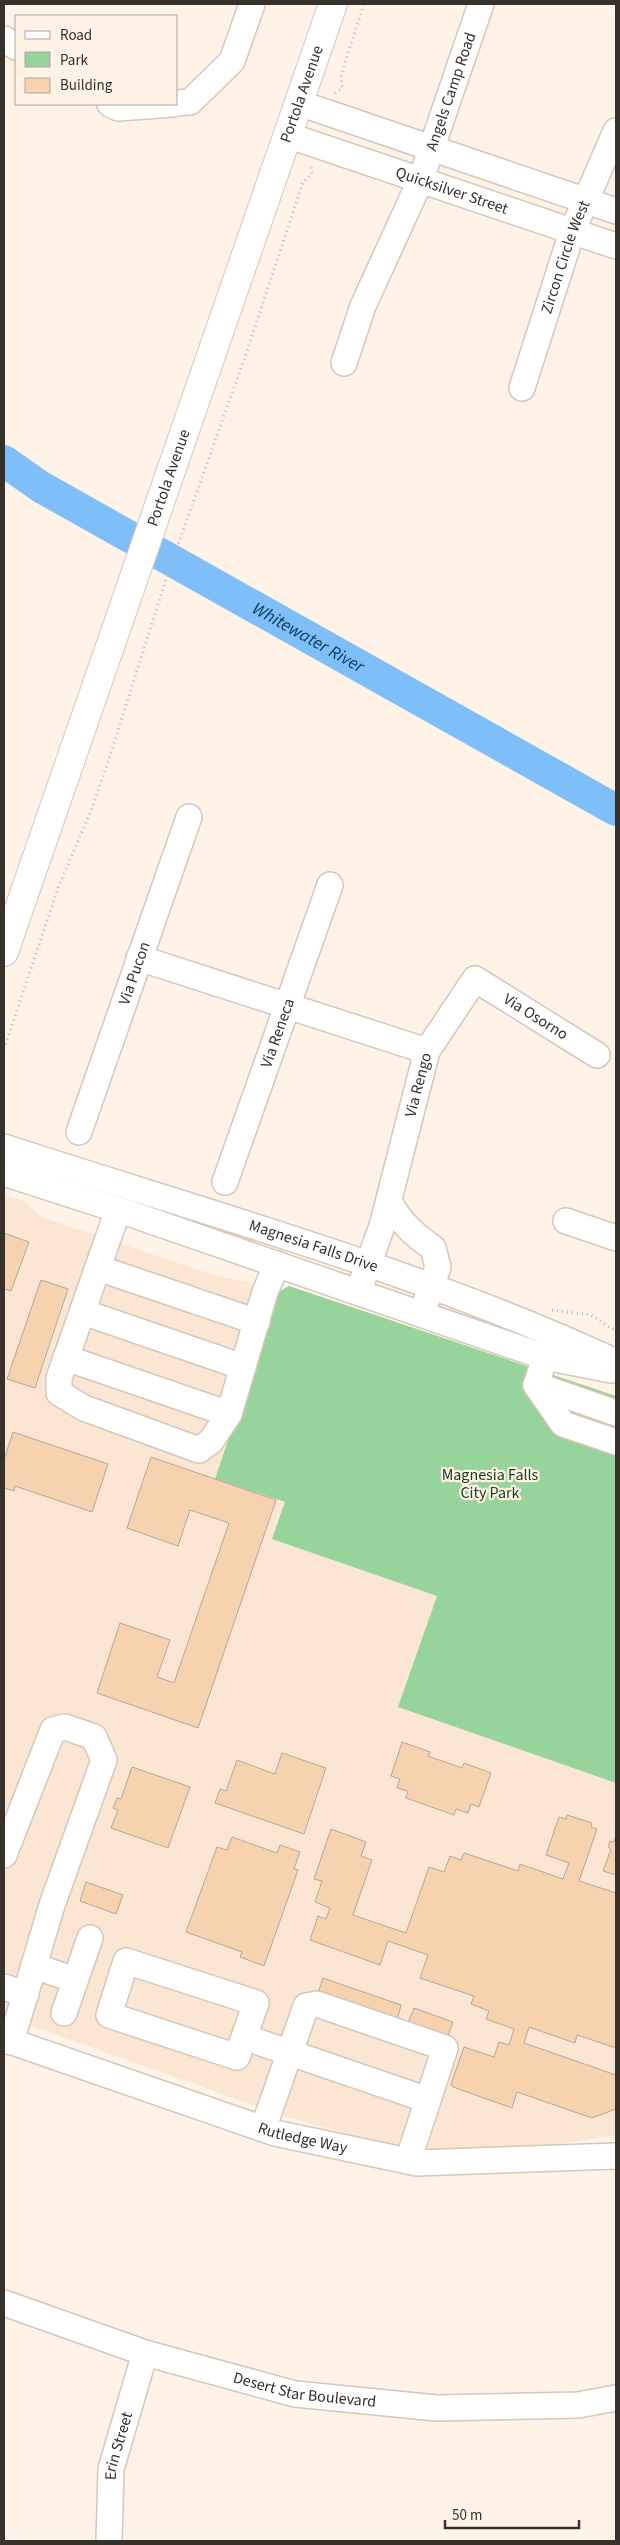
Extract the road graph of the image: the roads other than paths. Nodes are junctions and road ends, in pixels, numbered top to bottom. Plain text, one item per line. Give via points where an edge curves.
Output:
1 (252, 4) edge
2 (333, 4) edge
3 (481, 4) edge
4 (4, 39) edge
5 (15, 46) edge
6 (298, 102) junction
7 (178, 104) edge
8 (112, 105) edge
9 (160, 105) edge
10 (616, 131) edge
11 (287, 135) junction
12 (431, 148) junction
13 (421, 179) junction
14 (586, 200) junction
15 (616, 211) edge
16 (572, 232) junction
17 (616, 246) edge
18 (344, 363) dead end
19 (522, 388) dead end
20 (189, 816) dead end
21 (330, 885) dead end
22 (4, 952) edge
23 (139, 958) junction
24 (475, 979) joint
25 (287, 1005) junction
26 (427, 1050) junction
27 (597, 1055) dead end
28 (79, 1132) dead end
29 (4, 1147) edge
30 (4, 1173) edge
31 (224, 1182) dead end
32 (389, 1201) junction
33 (118, 1210) junction
34 (566, 1221) dead end
35 (616, 1238) edge
36 (277, 1264) junction
37 (368, 1265) junction
38 (98, 1268) junction
39 (432, 1287) junction
40 (359, 1293) junction
41 (83, 1312) junction
42 (422, 1315) junction
43 (256, 1322) junction
44 (553, 1333) junction
45 (545, 1357) junction
46 (66, 1358) junction
47 (616, 1362) edge
48 (243, 1367) junction
49 (616, 1372) edge
50 (536, 1384) junction
51 (616, 1413) edge
52 (228, 1414) junction
53 (616, 1442) edge
54 (4, 1855) edge
55 (90, 1938) dead end
56 (34, 1966) junction
57 (75, 1980) junction
58 (15, 1990) edge
59 (64, 2013) dead end
60 (244, 2037) junction
61 (8, 2040) edge
62 (289, 2053) junction
63 (428, 2100) junction
64 (263, 2129) junction
65 (616, 2156) edge
66 (408, 2161) junction
67 (4, 2303) edge
68 (145, 2353) junction
69 (616, 2398) edge
70 (109, 2541) edge

1 - 7 street via 232,61 190,102
2 - 6 main road, Portola Avenue
3 - 12 street, Angels Camp Road
4 - 5 street
6 - 11 main road, Portola Avenue
6 - 12 street, Quicksilver Street
8 - 9 street via 118,108
10 - 14 street, Zircon Circle West
11 - 13 street, Quicksilver Street
11 - 22 main road, Portola Avenue
12 - 13 street, Angels Camp Road
12 - 14 street, Quicksilver Street
13 - 16 street, Quicksilver Street
13 - 18 street, Angels Camp Road via 362,306
14 - 15 street, Quicksilver Street
14 - 16 street, Zircon Circle West
16 - 17 street, Quicksilver Street
16 - 19 street, Zircon Circle West
20 - 23 street, Via Pucon
21 - 25 street, Via Reneca
23 - 25 street
23 - 28 street, Via Pucon
24 - 26 street, Via Rengo
24 - 27 street, Via Osorno
25 - 26 street
25 - 31 street, Via Reneca
26 - 32 street, Via Rengo
29 - 37 street, Magnesia Falls Drive
30 - 33 street, Magnesia Falls Drive
32 - 37 street, Via Rengo
32 - 39 street via 398,1217 433,1248 438,1267
33 - 36 street, Magnesia Falls Drive
33 - 38 street
34 - 35 street
36 - 40 street, Magnesia Falls Drive
36 - 43 street
37 - 39 street, Magnesia Falls Drive
37 - 40 street, Via Rengo
38 - 41 street
38 - 43 street
39 - 42 street
39 - 44 street, Magnesia Falls Drive
40 - 42 street, Magnesia Falls Drive
41 - 46 street
41 - 48 street
42 - 45 street, Magnesia Falls Drive
43 - 48 street
44 - 45 street
44 - 47 street, Magnesia Falls Drive
45 - 49 street, Magnesia Falls Drive
45 - 50 street
46 - 52 street
46 - 52 street via 59,1378 59,1393 84,1408 199,1450 211,1441
48 - 52 street
50 - 51 street
50 - 53 street via 563,1424
54 - 56 street via 53,1730 65,1727 94,1737 104,1760 52,1905
55 - 57 street
56 - 57 street
56 - 58 street
57 - 59 street
58 - 61 street
60 - 60 street via 256,2003 126,1961 108,2015 236,2058
60 - 62 street
61 - 64 street, Rutledge Way
62 - 63 street
62 - 63 street via 306,2006 317,2004 445,2048
62 - 64 street
63 - 66 street
64 - 66 street, Rutledge Way
65 - 66 street, Rutledge Way
67 - 68 street, Desert Star Boulevard
68 - 69 street, Desert Star Boulevard via 295,2394 428,2407 578,2405
68 - 70 street, Erin Street via 111,2469

